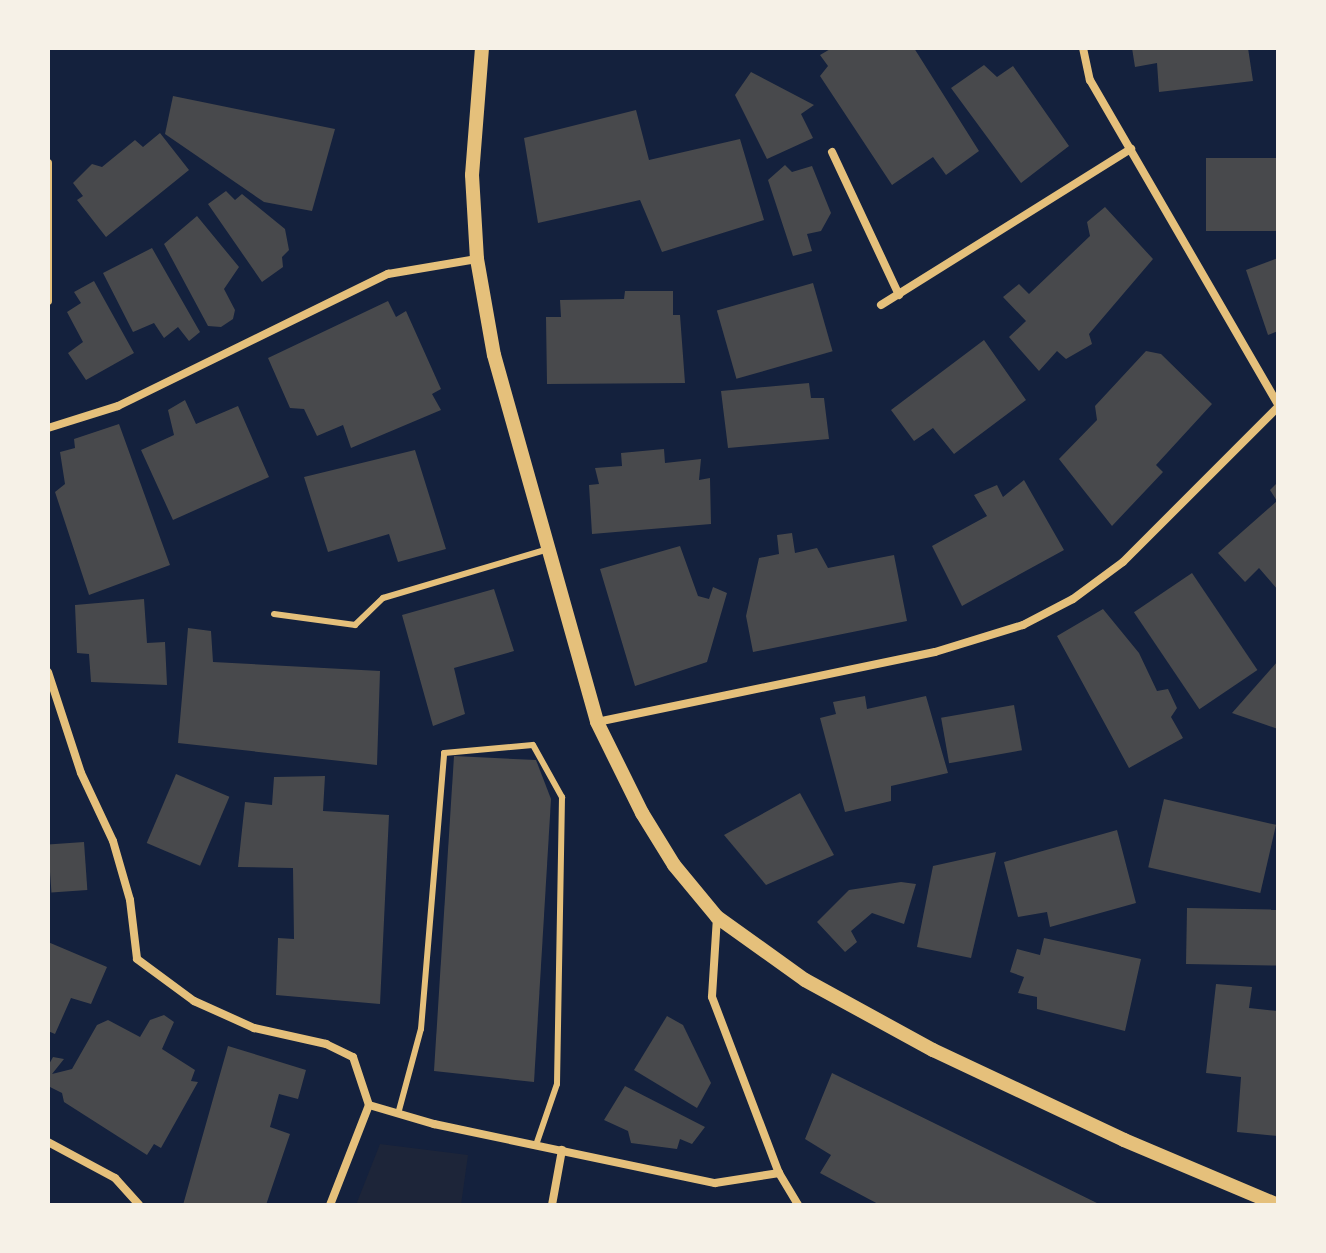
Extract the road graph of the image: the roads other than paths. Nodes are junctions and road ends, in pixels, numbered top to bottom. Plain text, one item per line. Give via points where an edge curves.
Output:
1 (482, 48) edge
2 (1083, 48) edge
3 (1131, 149) junction
4 (832, 152) dead end
5 (48, 163) edge
6 (477, 259) junction
7 (899, 295) junction
8 (48, 301) edge
9 (881, 305) dead end
10 (1278, 405) edge
11 (48, 428) edge
12 (545, 550) junction
13 (274, 614) dead end
14 (48, 672) edge
15 (597, 722) junction
16 (717, 917) junction
17 (369, 1105) junction
18 (398, 1114) junction
19 (48, 1142) edge
20 (536, 1145) junction
21 (562, 1150) junction
22 (779, 1173) junction
23 (139, 1205) edge
24 (330, 1205) edge
25 (552, 1205) edge
26 (798, 1205) edge
27 (1278, 1205) edge

1 - 6 street via 472,175
2 - 3 street via 1090,80
3 - 7 street
3 - 10 street
4 - 7 street
5 - 8 street
6 - 11 street via 388,274 118,406
6 - 12 street via 494,355
7 - 9 street
10 - 15 street via 1123,562 1073,599 1023,625 935,652
12 - 13 lane via 383,598 355,625
12 - 15 street
14 - 17 street via 81,773 113,841 130,900 137,959 194,1001 242,1023 326,1044 353,1057
15 - 16 street via 642,813
16 - 22 street via 712,997
16 - 27 street via 805,980 933,1050
17 - 18 street
17 - 24 street
18 - 20 street
18 - 20 lane via 421,1029 444,753 533,745 562,797 557,1084
19 - 23 street via 115,1178
20 - 21 street
21 - 22 street via 715,1183
21 - 25 street
22 - 26 street

